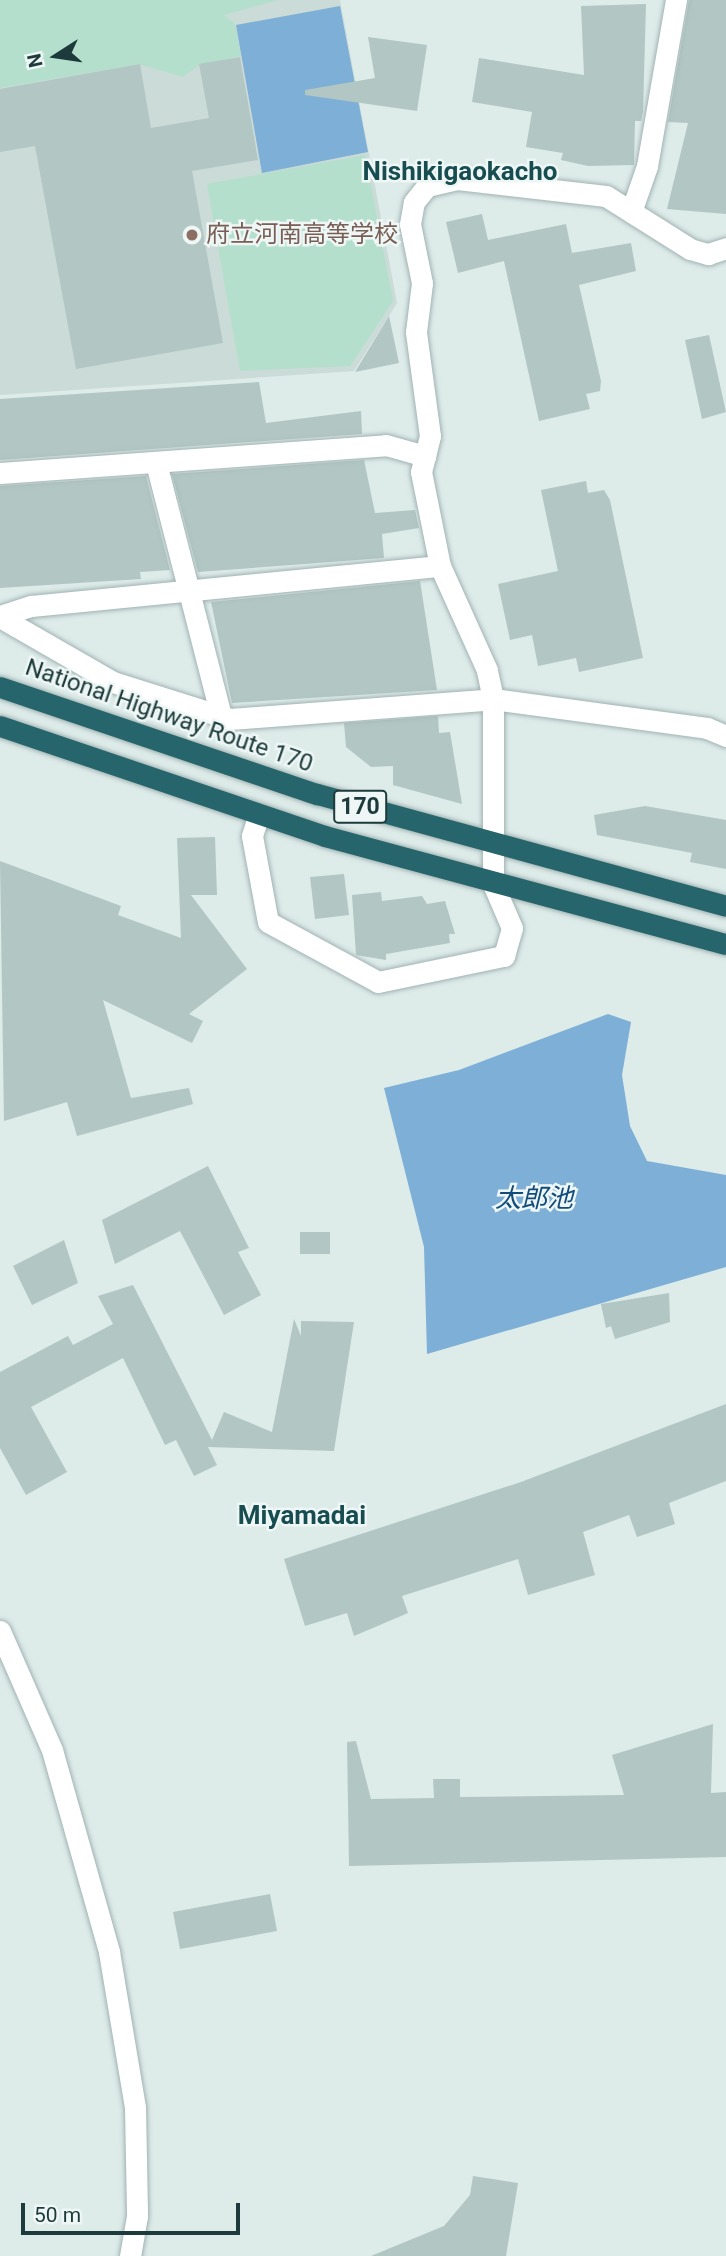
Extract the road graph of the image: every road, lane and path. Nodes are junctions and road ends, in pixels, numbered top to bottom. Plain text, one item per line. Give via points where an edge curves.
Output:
1 (676, 0) edge
2 (631, 212) junction
3 (726, 248) edge
4 (425, 456) junction
5 (156, 463) junction
6 (0, 473) edge
7 (440, 566) junction
8 (187, 590) junction
9 (0, 616) edge
10 (0, 687) edge
11 (493, 699) junction
12 (220, 717) junction
13 (0, 726) edge
14 (726, 736) edge
15 (259, 814) junction
16 (493, 845) junction
17 (493, 884) junction
18 (726, 906) edge
19 (726, 944) edge
20 (0, 1631) edge
21 (130, 2256) edge

1 - 2 street via 647,166
2 - 3 street via 690,249 708,254
2 - 4 street via 606,196 490,180 427,186 414,201 410,224 422,283 416,332 430,436
4 - 5 street via 386,444
4 - 7 street via 421,472
5 - 6 street
5 - 8 street
7 - 8 street
7 - 11 street via 487,670
8 - 9 street via 31,606
8 - 12 street
9 - 12 street via 113,682
10 - 16 highway, National Highway Route 170 / 170 via 223,765
11 - 12 street via 271,720
11 - 14 street via 708,728
11 - 16 street
13 - 15 highway, 170
15 - 17 highway, 170
15 - 17 street via 252,836 268,922 378,982 504,956 512,928
16 - 17 street
16 - 18 highway, National Highway Route 170 / 170
17 - 19 highway, 170
20 - 21 street via 52,1750 109,1952 135,2106 137,2216

